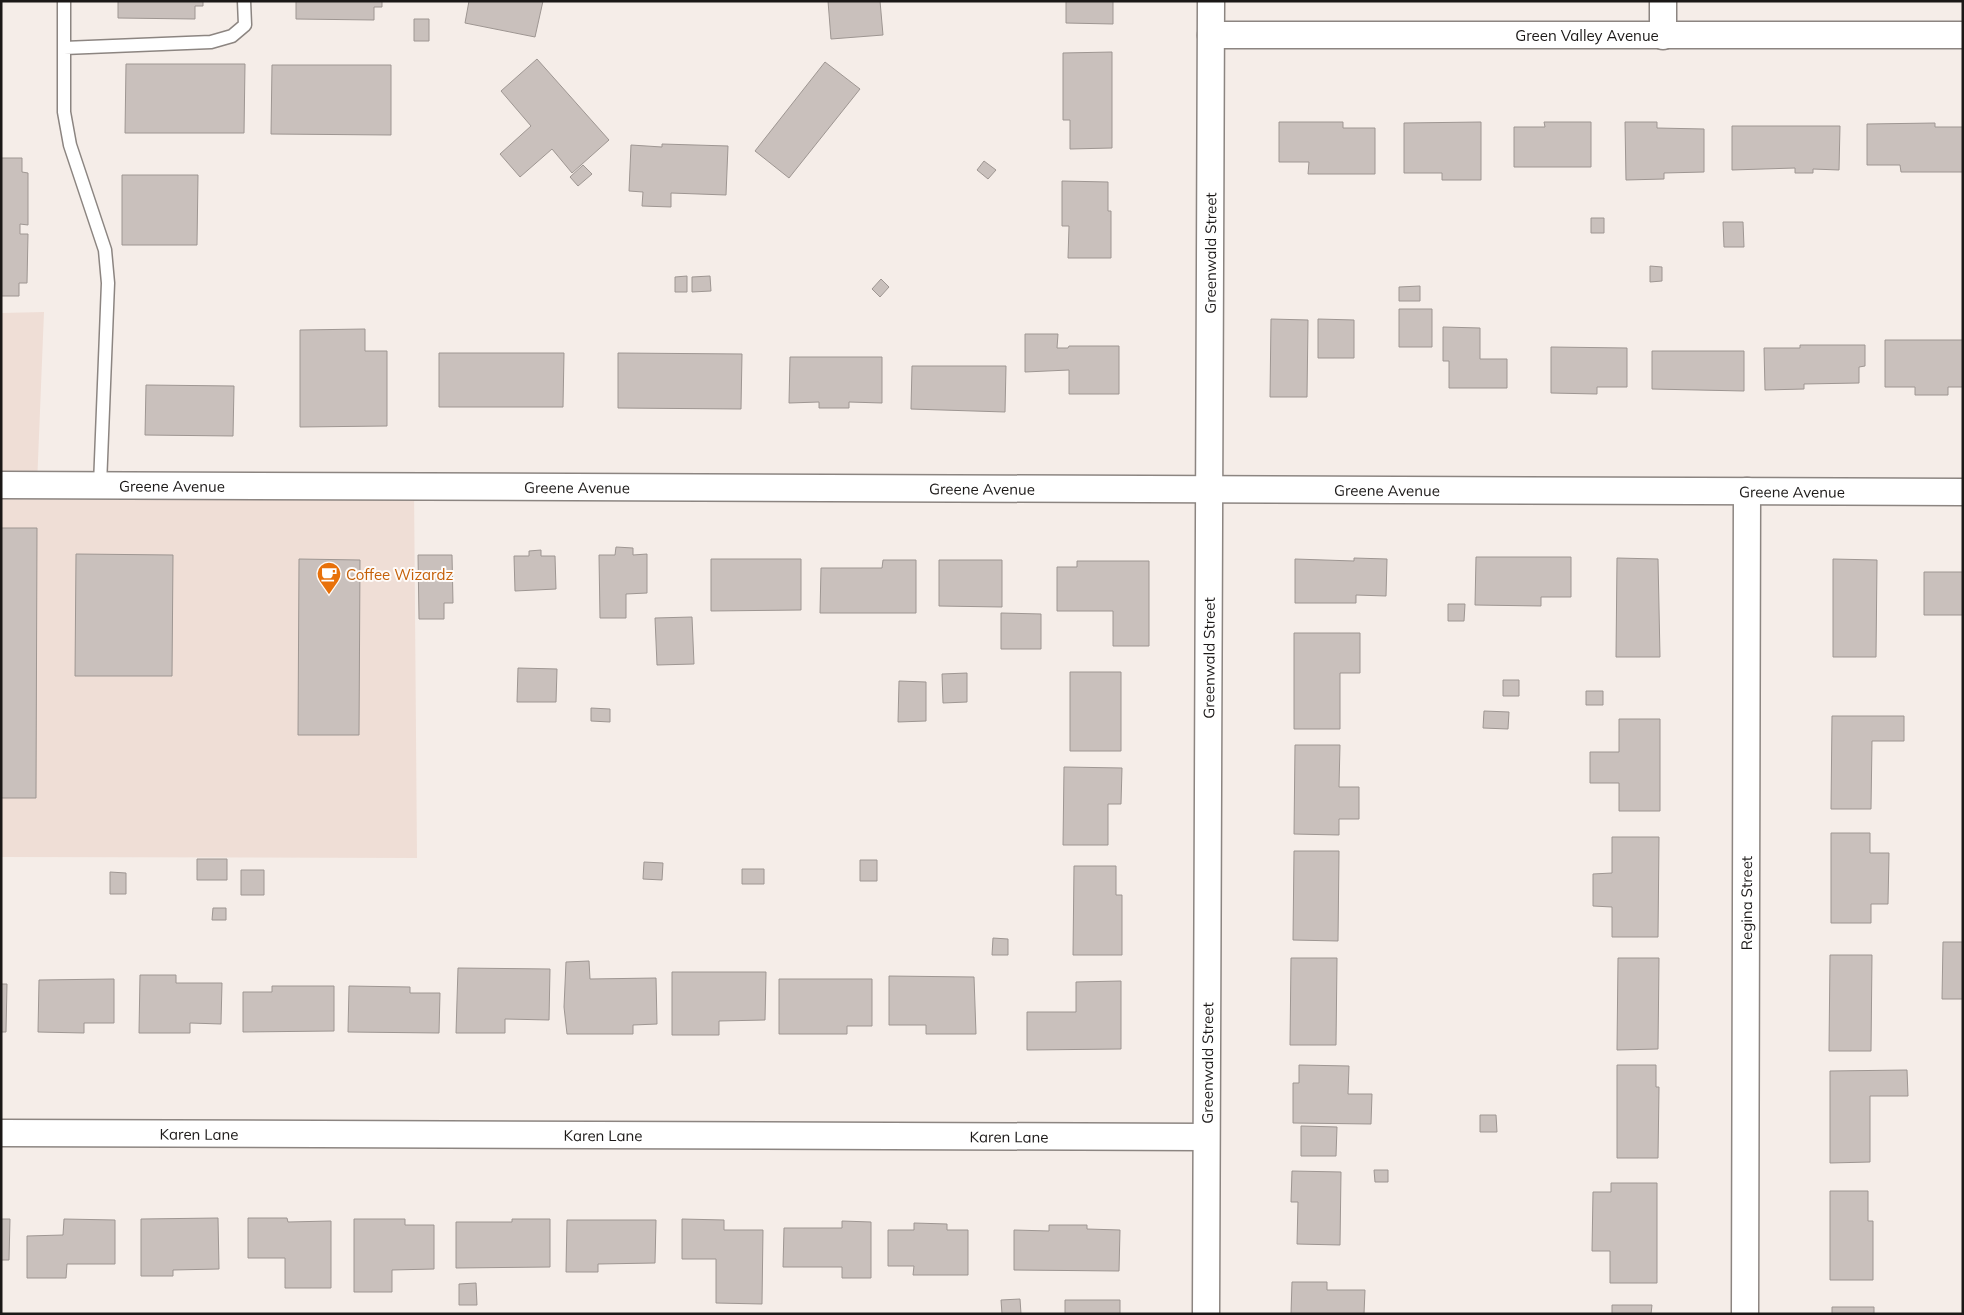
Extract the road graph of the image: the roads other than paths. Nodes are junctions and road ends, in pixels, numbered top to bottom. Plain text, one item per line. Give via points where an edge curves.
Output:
1 (64, 1) edge
2 (244, 1) edge
3 (1211, 1) edge
4 (1663, 1) edge
5 (1211, 35) junction
6 (1963, 35) edge
7 (1663, 36) junction
8 (64, 48) junction
9 (1, 485) edge
10 (100, 485) junction
11 (1209, 490) junction
12 (1747, 491) junction
13 (1963, 492) edge
14 (1, 1133) edge
15 (1206, 1137) junction
16 (1206, 1314) edge
17 (1745, 1314) edge

1 - 8 lane
2 - 8 lane via 245,25 232,36 211,42
3 - 5 street, Greenwald Street
4 - 7 street
5 - 7 street, Green Valley Avenue
5 - 11 street, Greenwald Street
6 - 7 street, Green Valley Avenue
8 - 10 lane via 64,112 70,145 105,250 108,283
9 - 10 street, Greene Avenue
10 - 11 street, Greene Avenue
11 - 12 street, Greene Avenue
11 - 15 street, Greenwald Street
12 - 13 street, Greene Avenue
12 - 17 street, Regina Street
14 - 15 street, Karen Lane
15 - 16 street, Greenwald Street

